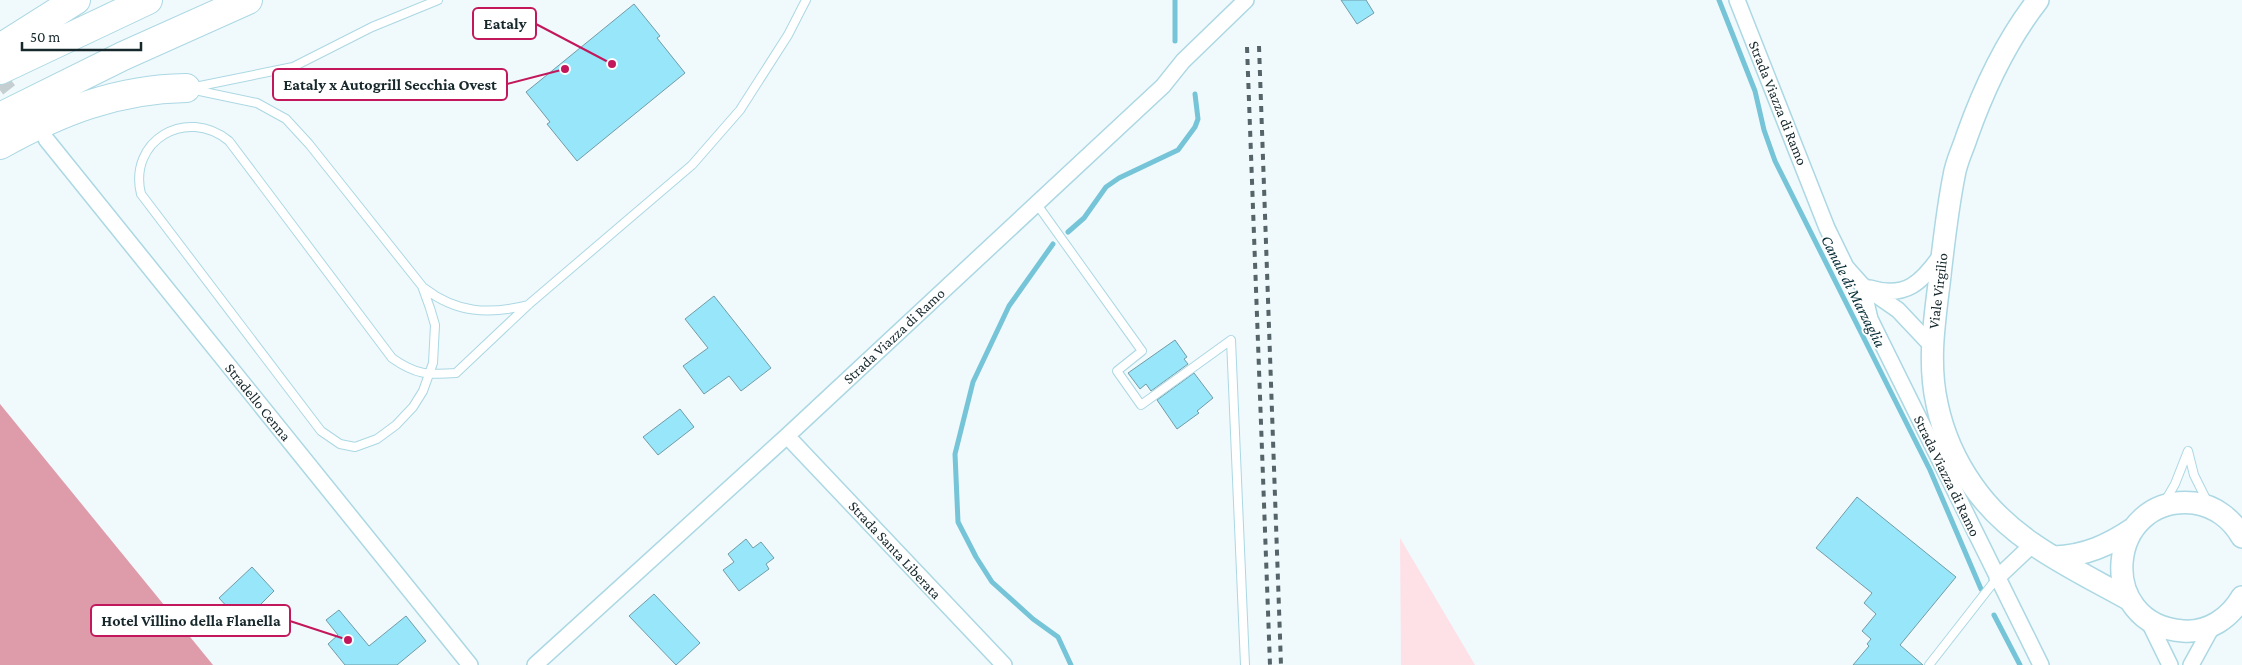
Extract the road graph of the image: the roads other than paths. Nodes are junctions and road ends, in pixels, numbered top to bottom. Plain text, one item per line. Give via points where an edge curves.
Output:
1 (76, 0) edge
2 (148, 0) edge
3 (248, 0) edge
4 (438, 0) edge
5 (806, 0) edge
6 (1246, 0) edge
7 (1737, 0) edge
8 (2038, 0) edge
9 (0, 48) edge
10 (0, 70) edge
11 (186, 88) junction
12 (0, 117) edge
13 (46, 139) dead end
14 (0, 145) edge
15 (1036, 203) junction
16 (1942, 254) junction
17 (1862, 285) junction
18 (422, 286) junction
19 (528, 305) junction
20 (1931, 345) junction
21 (430, 375) junction
22 (786, 436) junction
23 (2161, 507) junction
24 (2210, 507) junction
25 (2134, 527) junction
26 (2242, 537) edge
27 (2032, 545) junction
28 (2054, 557) junction
29 (1997, 578) junction
30 (2242, 598) edge
31 (2130, 600) junction
32 (2148, 620) junction
33 (2213, 626) junction
34 (470, 665) edge
35 (535, 665) edge
36 (1004, 665) edge
37 (1245, 665) edge
38 (1929, 665) edge
39 (2041, 665) edge
40 (2170, 665) edge
41 (2192, 665) edge

1 - 9 highway
2 - 10 highway
3 - 12 highway via 123,56
4 - 11 lane via 372,27 293,67
5 - 19 lane via 788,35 740,110 692,165
6 - 15 street, Strada Viazza di Ramo via 1163,86
7 - 17 street, Strada Viazza di Ramo via 1827,228 1846,267
8 - 16 street, Viale Virgilio via 2008,46 1980,102 1954,174
11 - 14 highway via 158,89 95,101 50,118
11 - 18 lane via 257,103 286,119
13 - 34 street, Stradello Cenna
15 - 22 street, Strada Viazza di Ramo
15 - 37 lane via 1142,351 1118,370 1141,405 1231,340
16 - 17 street via 1927,275 1909,288 1896,292
16 - 20 street, Viale Virgilio
17 - 20 street, Strada Viazza di Ramo via 1898,310
17 - 29 street, Strada Viazza di Ramo via 1870,319
18 - 19 lane via 437,298 468,310 504,311
18 - 21 lane via 435,325
19 - 21 lane via 456,374
20 - 27 street, Viale Virgilio via 1937,404 1954,454 1986,502
21 - 21 lane via 413,407 377,439 356,447 340,444 321,431 141,194 138,180 148,148 161,136 190,126 203,127 221,135 392,358 416,373
22 - 35 street, Strada Viazza di Ramo
22 - 36 street, Strada Santa Liberata
23 - 24 street via 2186,502
23 - 24 lane via 2175,484 2188,451 2194,474
23 - 25 street
24 - 26 street via 2230,520
25 - 28 street via 2091,552
25 - 31 street via 2122,556 2124,586
27 - 28 street, Viale Virgilio
27 - 29 street
28 - 31 street, Viale Virgilio
29 - 38 lane
29 - 39 street, Strada Viazza di Ramo
30 - 33 street via 2224,619
31 - 32 street
32 - 33 street via 2173,631
32 - 40 street
33 - 41 street

